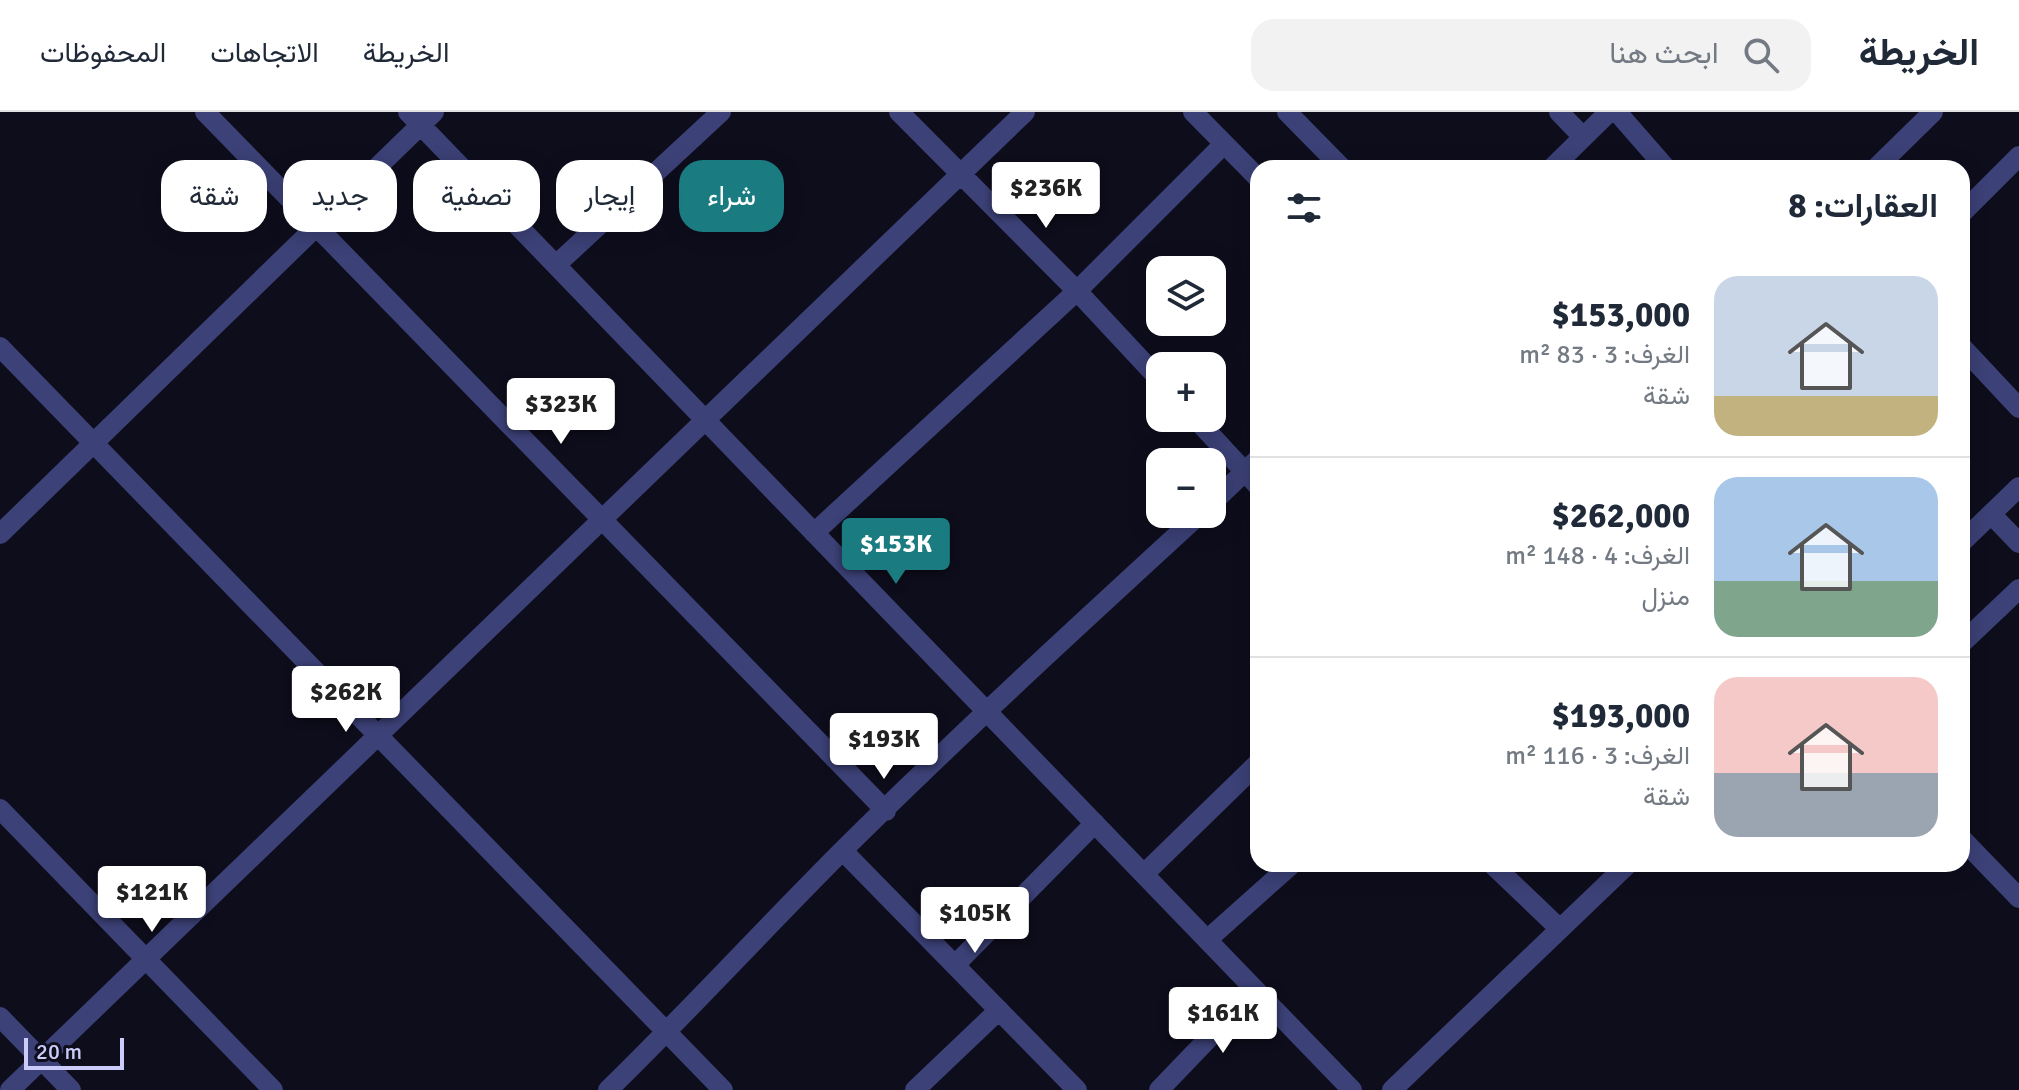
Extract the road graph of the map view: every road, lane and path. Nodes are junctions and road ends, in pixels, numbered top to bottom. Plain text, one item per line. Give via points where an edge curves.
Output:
1 (205, 112) edge
2 (721, 112) edge
3 (899, 112) edge
4 (1025, 112) edge
5 (1193, 112) edge
6 (1287, 112) edge
7 (1559, 112) edge
8 (1609, 112) edge
9 (1617, 112) edge
10 (1933, 112) edge
11 (421, 116) edge
12 (1583, 137) junction
13 (1224, 144) junction
14 (2019, 156) edge
15 (379, 160) edge
16 (1334, 160) edge
17 (1560, 160) edge
18 (1659, 160) edge
19 (1884, 160) edge
20 (1250, 170) edge
21 (959, 175) junction
22 (283, 194) edge
23 (1970, 205) edge
24 (310, 232) edge
25 (320, 232) edge
26 (556, 265) junction
27 (1077, 291) junction
28 (0, 347) edge
29 (1970, 356) edge
30 (1146, 365) edge
31 (2019, 408) edge
32 (705, 420) junction
33 (1210, 432) edge
34 (93, 443) junction
35 (1250, 468) edge
36 (1250, 475) edge
37 (2019, 487) edge
38 (1226, 493) edge
39 (1991, 514) junction
40 (603, 520) junction
41 (1185, 528) edge
42 (814, 533) junction
43 (0, 534) edge
44 (1970, 534) edge
45 (2019, 543) edge
46 (2019, 589) edge
47 (1970, 635) edge
48 (986, 711) junction
49 (378, 736) junction
50 (1250, 771) edge
51 (0, 809) edge
52 (886, 811) junction
53 (1095, 823) junction
54 (1970, 847) edge
55 (843, 851) junction
56 (1283, 872) edge
57 (1500, 872) edge
58 (1620, 872) edge
59 (1144, 874) junction
60 (2019, 898) edge
61 (1560, 929) junction
62 (1207, 940) junction
63 (146, 959) junction
64 (955, 965) junction
65 (1255, 990) junction
66 (999, 1010) junction
67 (0, 1017) edge
68 (667, 1032) junction
69 (42, 1060) junction
70 (10, 1090) edge
71 (71, 1090) edge
72 (273, 1090) edge
73 (608, 1090) edge
74 (723, 1090) edge
75 (915, 1090) edge
76 (1077, 1090) edge
77 (1159, 1090) edge
78 (1352, 1090) edge
79 (1392, 1090) edge

1 - 22 street
2 - 26 street
3 - 21 street
4 - 21 street
5 - 13 street
6 - 16 street
7 - 12 street
8 - 12 street
9 - 18 street
10 - 19 street
11 - 15 street
11 - 26 street
12 - 17 street
13 - 20 street
13 - 27 street
14 - 23 street
21 - 27 street
21 - 32 street
24 - 34 street
25 - 40 street
26 - 32 street
27 - 30 street
27 - 42 street
28 - 34 street
29 - 31 street
32 - 40 street
32 - 42 street
33 - 35 street
34 - 43 street
34 - 49 street
36 - 38 street
37 - 39 street
39 - 44 street
39 - 45 street
40 - 49 street
40 - 52 street
41 - 48 street
42 - 48 street
46 - 47 street
48 - 52 street
48 - 53 street
49 - 63 street
49 - 68 street
50 - 59 street
51 - 63 street
52 - 55 street
53 - 59 street
53 - 64 street
54 - 60 street
55 - 64 street
55 - 68 street
56 - 62 street
57 - 61 street
58 - 61 street
59 - 62 street
61 - 79 street
62 - 65 street
63 - 69 street
63 - 72 street
64 - 66 street
65 - 77 street
65 - 78 street
66 - 75 street
66 - 76 street
67 - 69 street
68 - 73 street
68 - 74 street
69 - 70 street
69 - 71 street

